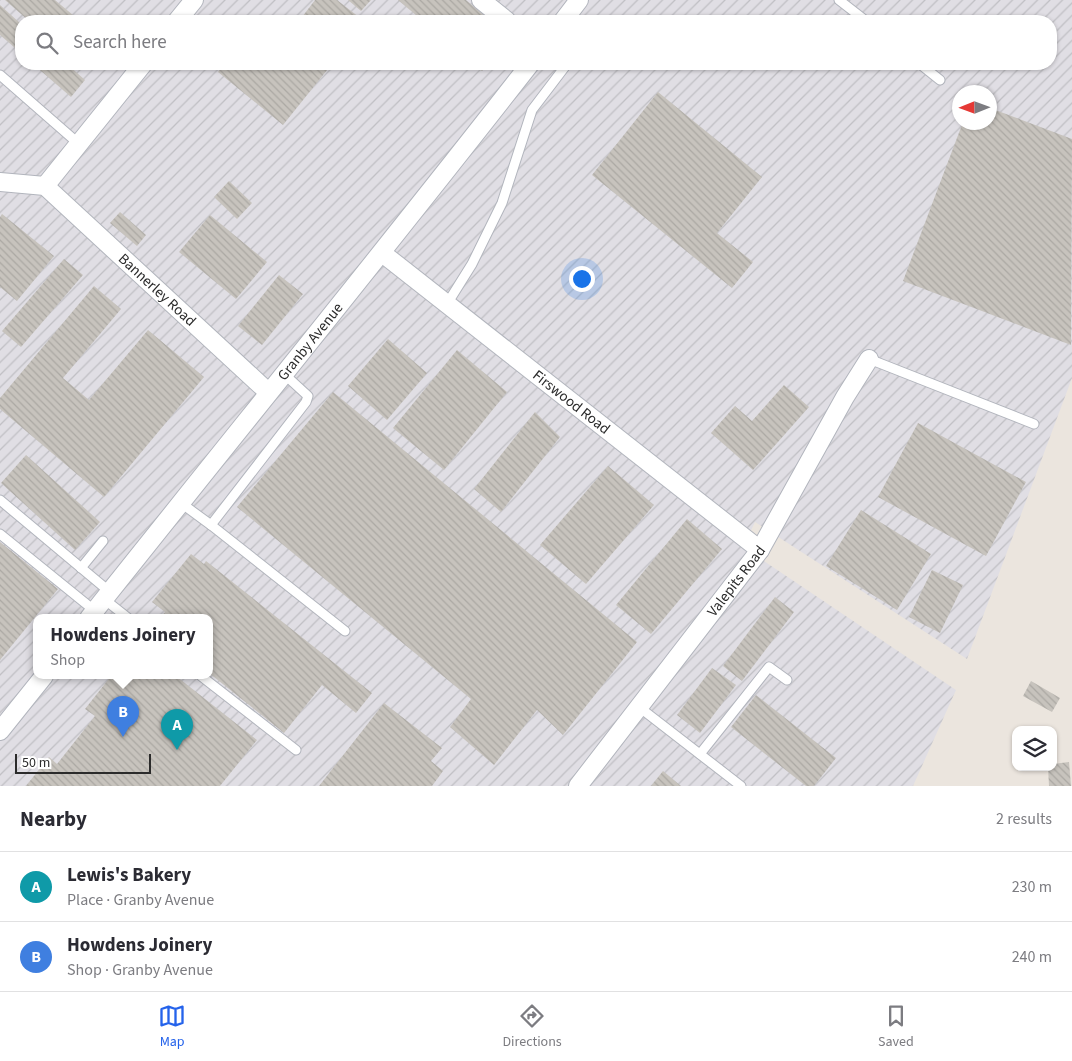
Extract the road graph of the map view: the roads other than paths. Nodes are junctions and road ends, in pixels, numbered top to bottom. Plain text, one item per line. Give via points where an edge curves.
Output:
1 (480, 0) edge
2 (839, 0) edge
3 (192, 1) edge
4 (182, 15) edge
5 (499, 15) edge
6 (858, 15) edge
7 (138, 70) edge
8 (525, 70) edge
9 (562, 70) edge
10 (928, 70) edge
11 (0, 75) edge
12 (940, 80) dead end
13 (79, 144) junction
14 (0, 182) edge
15 (46, 186) junction
16 (382, 253) junction
17 (447, 304) junction
18 (869, 359) joint
19 (283, 373) junction
20 (268, 392) junction
21 (1034, 424) dead end
22 (0, 500) edge
23 (181, 503) junction
24 (211, 525) junction
25 (0, 534) edge
26 (103, 541) dead end
27 (760, 550) junction
28 (81, 568) junction
29 (100, 605) edge
30 (119, 614) edge
31 (346, 631) dead end
32 (42, 679) edge
33 (205, 679) edge
34 (788, 680) dead end
35 (639, 707) junction
36 (0, 731) edge
37 (296, 750) dead end
38 (700, 754) junction
39 (580, 785) edge
40 (741, 786) edge

1 - 5 street
2 - 6 lane
3 - 4 street
7 - 13 street
8 - 16 street, Granby Avenue
9 - 17 lane via 532,110 502,203 472,264
10 - 12 lane
11 - 13 lane
13 - 15 street
14 - 15 street
15 - 20 street, Bannerley Road
16 - 17 street, Firswood Road
16 - 19 street, Granby Avenue
17 - 27 street, Firswood Road
18 - 21 lane
18 - 27 street, Valepits Road via 844,397
19 - 20 street, Granby Avenue
19 - 24 lane via 305,391 308,396 306,402
20 - 23 street, Granby Avenue
22 - 28 lane
23 - 24 lane
23 - 29 street, Granby Avenue
24 - 31 lane
25 - 29 lane
26 - 28 lane
27 - 35 street, Valepits Road
28 - 29 lane
29 - 30 lane
32 - 36 street
33 - 37 lane
34 - 38 lane via 768,666
35 - 38 lane
35 - 39 street, Valepits Road
38 - 40 lane

